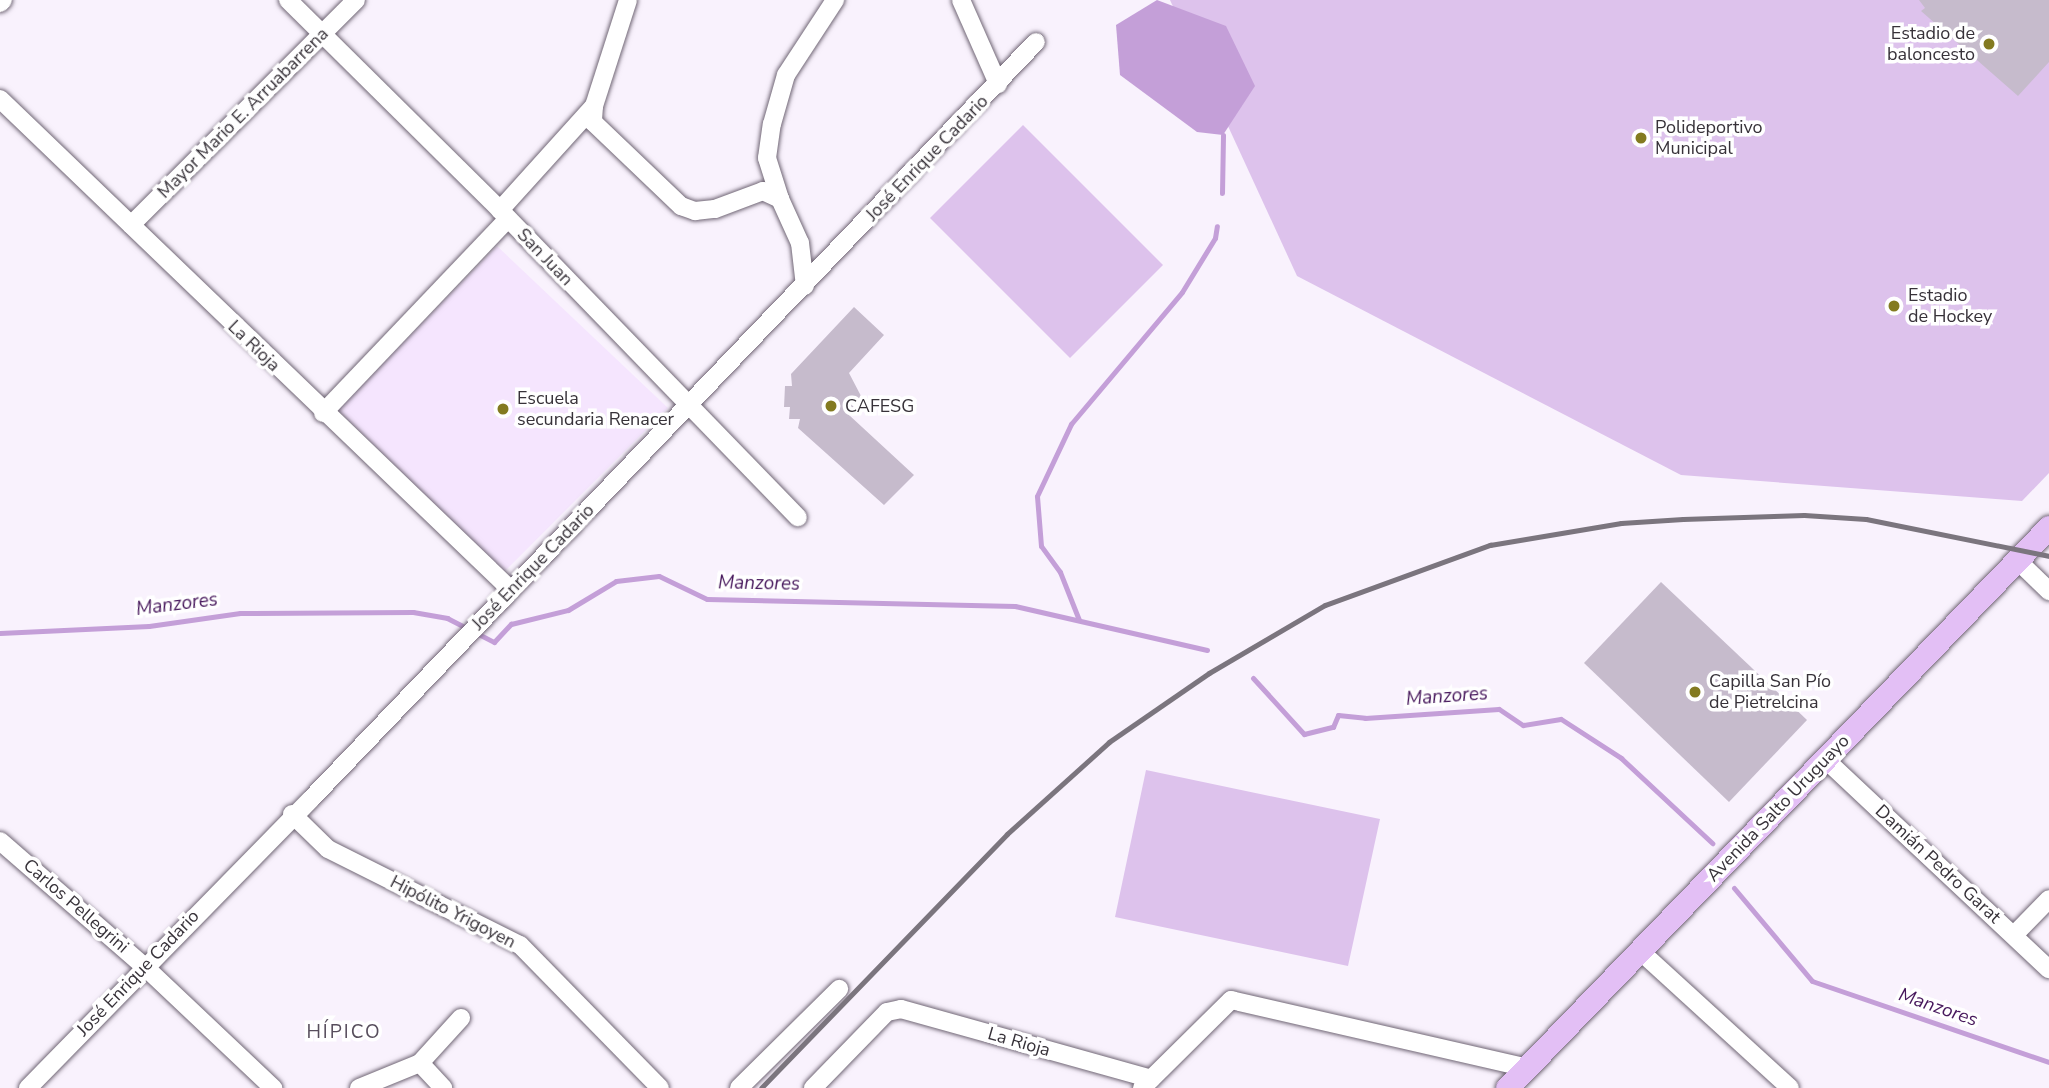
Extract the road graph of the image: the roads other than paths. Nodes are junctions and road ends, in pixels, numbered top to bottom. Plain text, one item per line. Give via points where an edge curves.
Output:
1 (288, 0) edge
2 (356, 0) edge
3 (835, 0) edge
4 (961, 0) edge
5 (624, 2) edge
6 (323, 34) junction
7 (1036, 42) dead end
8 (998, 84) junction
9 (0, 99) edge
10 (594, 106) junction
11 (780, 199) junction
12 (504, 215) junction
13 (131, 225) junction
14 (805, 286) junction
15 (689, 404) junction
16 (323, 413) junction
17 (798, 517) dead end
18 (2049, 527) edge
19 (2017, 560) junction
20 (512, 590) junction
21 (2049, 591) edge
22 (1825, 759) junction
23 (292, 814) junction
24 (0, 841) edge
25 (2049, 899) edge
26 (2014, 935) junction
27 (1640, 951) junction
28 (144, 967) junction
29 (2049, 969) edge
30 (839, 989) dead end
31 (461, 1018) dead end
32 (420, 1063) junction
33 (1527, 1068) junction
34 (1147, 1083) edge
35 (28, 1088) edge
36 (273, 1088) edge
37 (359, 1088) edge
38 (443, 1088) edge
39 (660, 1088) edge
40 (739, 1088) edge
41 (813, 1088) edge
42 (1507, 1088) edge
43 (1790, 1088) edge

1 - 6 street, San Juan
2 - 6 street, Mayor Mario E. Arruabarrena
3 - 11 street via 786,75 772,124 767,158
4 - 8 street
5 - 10 street
6 - 12 street, San Juan
6 - 13 street, Mayor Mario E. Arruabarrena
7 - 8 street, José Enrique Cadario
8 - 14 street, José Enrique Cadario
9 - 13 street, La Rioja
10 - 11 street via 593,122 681,206 695,211 715,209 763,191
10 - 12 street
11 - 14 street via 800,243
12 - 15 street, San Juan
12 - 16 street
13 - 16 street, La Rioja
14 - 15 street, José Enrique Cadario
15 - 17 street, San Juan
15 - 20 street, José Enrique Cadario
16 - 20 street, La Rioja
18 - 19 main road, Avenida Salto Uruguayo
19 - 21 street
19 - 22 main road, Avenida Salto Uruguayo
20 - 23 street, José Enrique Cadario
22 - 26 street, Damián Pedro Garat
22 - 27 main road, Avenida Salto Uruguayo
23 - 28 street, José Enrique Cadario
23 - 39 street, Hipólito Yrigoyen via 328,849 520,945
24 - 28 street, Carlos Pellegrini
25 - 26 street
26 - 29 street, Damián Pedro Garat
27 - 33 main road, Avenida Salto Uruguayo
27 - 43 street
28 - 35 street, José Enrique Cadario
28 - 36 street, Carlos Pellegrini
30 - 40 street
31 - 32 street
32 - 37 street
32 - 38 street
33 - 34 street via 1231,1000
33 - 42 main road, Avenida Salto Uruguayo
34 - 41 street, La Rioja via 901,1009 887,1012

